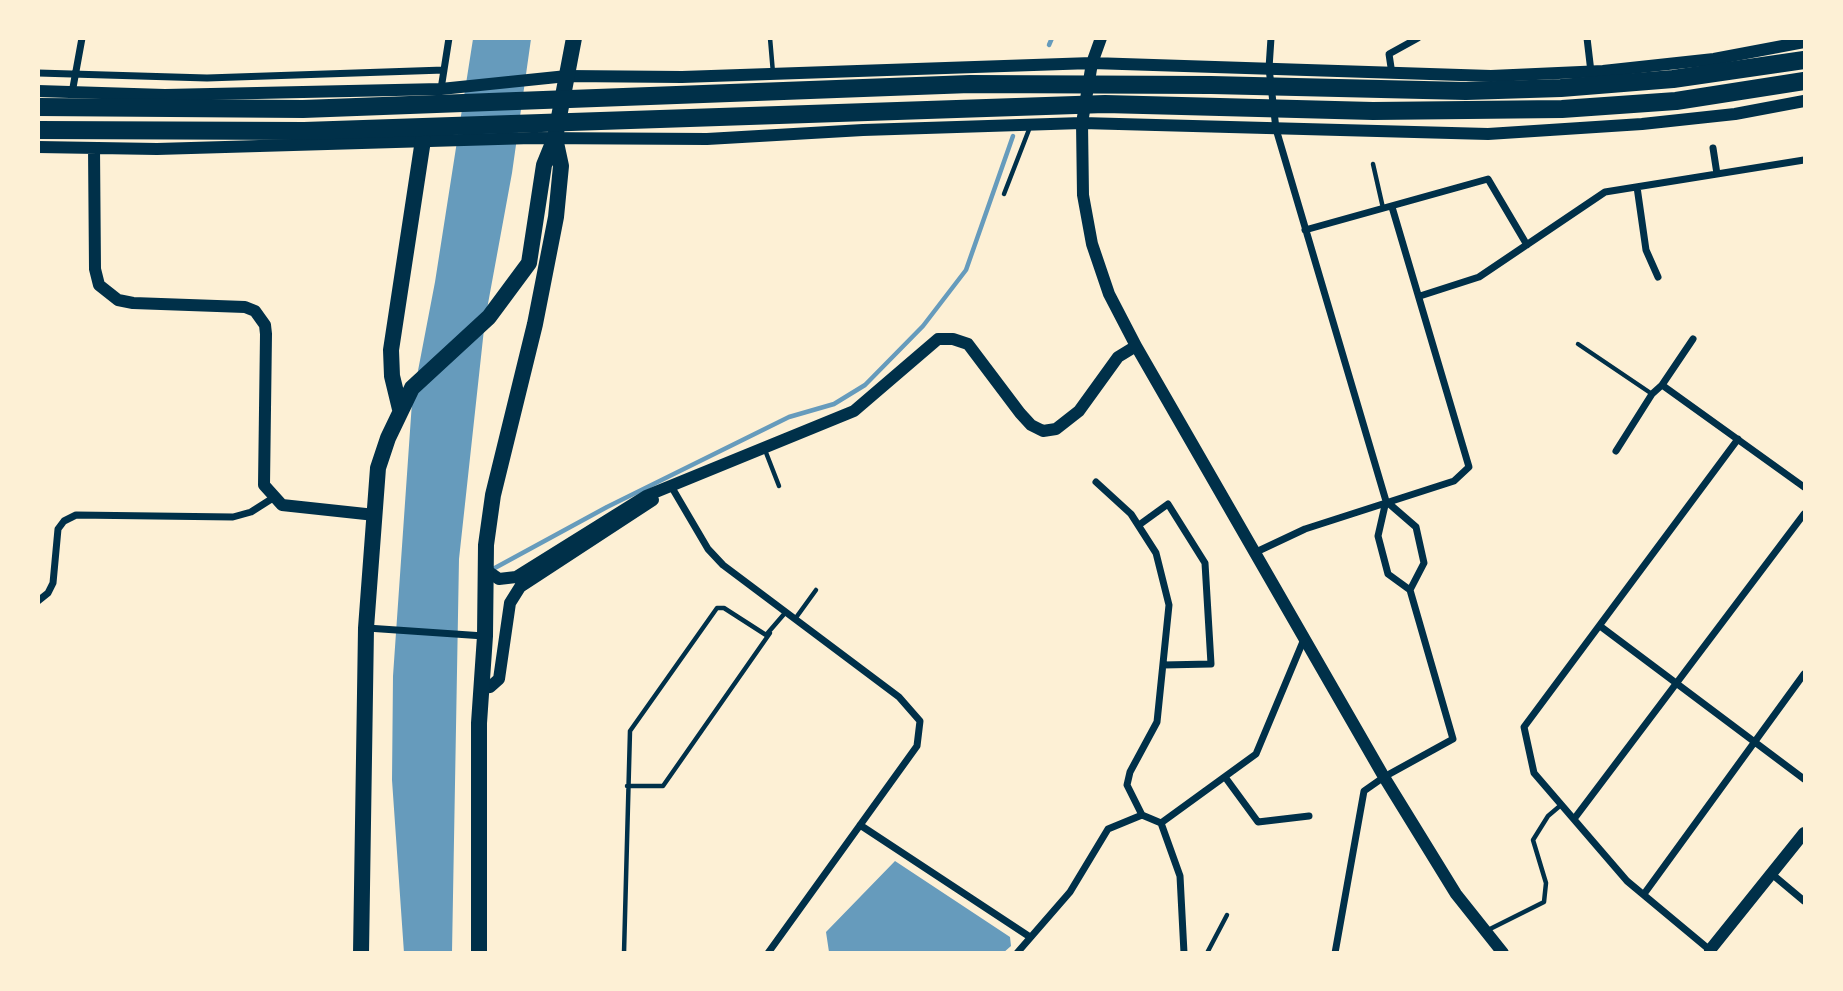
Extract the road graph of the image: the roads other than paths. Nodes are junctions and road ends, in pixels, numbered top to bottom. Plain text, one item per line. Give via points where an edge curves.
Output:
1 (82, 38) edge
2 (449, 38) edge
3 (574, 38) edge
4 (770, 38) edge
5 (1101, 38) edge
6 (1418, 38) edge
7 (1587, 38) edge
8 (1270, 39) edge
9 (1804, 42) edge
10 (1804, 60) edge
11 (1092, 62) junction
12 (1269, 68) junction
13 (444, 70) junction
14 (1591, 72) junction
15 (38, 73) edge
16 (773, 74) junction
17 (1392, 74) junction
18 (75, 76) junction
19 (567, 76) junction
20 (1804, 81) edge
21 (441, 89) junction
22 (38, 91) edge
23 (72, 93) junction
24 (1804, 101) edge
25 (38, 107) edge
26 (1082, 123) junction
27 (1030, 126) junction
28 (1276, 129) junction
29 (38, 130) edge
30 (555, 138) junction
31 (424, 140) junction
32 (38, 147) edge
33 (60, 148) junction
34 (94, 148) junction
35 (1713, 148) dead end
36 (1804, 160) edge
37 (1373, 164) dead end
38 (1717, 174) junction
39 (1637, 187) junction
40 (1004, 194) dead end
41 (1388, 208) junction
42 (1305, 230) junction
43 (1527, 245) junction
44 (1658, 277) dead end
45 (1420, 296) junction
46 (1693, 339) dead end
47 (1578, 344) dead end
48 (1136, 346) junction
49 (1662, 385) junction
50 (1652, 394) junction
51 (402, 404) junction
52 (1738, 439) junction
53 (764, 445) junction
54 (1616, 451) dead end
55 (1096, 482) dead end
56 (671, 486) junction
57 (779, 486) dead end
58 (1804, 487) edge
59 (657, 494) junction
60 (272, 498) junction
61 (1386, 501) junction
62 (1804, 514) edge
63 (375, 515) junction
64 (1139, 525) junction
65 (1254, 553) junction
66 (486, 570) junction
67 (816, 590) dead end
68 (1410, 590) junction
69 (38, 601) edge
70 (786, 612) junction
71 (795, 619) junction
72 (1600, 626) junction
73 (372, 629) junction
74 (770, 632) junction
75 (478, 635) junction
76 (1304, 639) junction
77 (1163, 665) junction
78 (1804, 674) edge
79 (1675, 682) junction
80 (481, 688) junction
81 (1755, 742) junction
82 (1225, 777) junction
83 (1384, 777) junction
84 (1804, 779) edge
85 (627, 786) junction
86 (1561, 805) junction
87 (1142, 815) junction
88 (1309, 816) dead end
89 (1574, 820) junction
90 (1161, 822) junction
91 (860, 825) junction
92 (1804, 833) edge
93 (1773, 876) junction
94 (1644, 894) junction
95 (1804, 901) edge
96 (1227, 915) dead end
97 (1485, 931) junction
98 (1030, 937) junction
99 (1712, 951) edge
100 (1337, 952) edge
101 (361, 953) edge
102 (479, 953) edge
103 (624, 953) edge
104 (768, 953) edge
105 (1017, 953) edge
106 (1184, 953) edge
107 (1207, 953) edge
108 (1503, 953) edge

1 - 18 street
2 - 13 street
3 - 19 main road
4 - 16 lane
5 - 11 street
6 - 17 street via 1389,54
7 - 14 street
8 - 12 street
9 - 14 street via 1714,59
10 - 25 highway via 1673,79 1493,90 984,84 303,109
11 - 12 street
11 - 16 street
11 - 26 street
12 - 17 street
12 - 28 street
13 - 18 street via 207,78
13 - 21 street
14 - 17 street
15 - 18 street
16 - 19 street
18 - 23 street
19 - 21 street
19 - 30 main road
20 - 29 highway via 1676,101 1562,109 1373,111 1078,105 304,131
21 - 23 street
22 - 23 street
23 - 33 street
24 - 28 street via 1735,114 1557,131
26 - 27 street
26 - 28 street
26 - 48 street via 1083,195 1092,244 1109,294
27 - 30 street via 707,139
27 - 40 lane
28 - 42 street
30 - 31 street
30 - 51 main road via 544,165 528,263 489,317 434,365
30 - 66 main road via 561,166 556,217 493,495
31 - 34 street
31 - 51 main road via 391,350 392,376
32 - 33 street
33 - 34 street
34 - 60 street via 99,285 125,301 245,307 261,317 266,334 263,473
35 - 38 street
36 - 38 street
37 - 41 lane
38 - 39 street
39 - 43 street via 1605,192
39 - 44 street via 1646,250
41 - 42 street
41 - 43 street via 1488,179
41 - 45 street
42 - 61 street
43 - 45 street via 1479,277
45 - 61 street via 1469,467 1454,481
46 - 49 street
47 - 50 lane
48 - 53 street via 1118,357 1086,403 1056,429 1043,431 1031,425 978,354 968,344 946,337 928,345 854,411
48 - 65 street
49 - 50 street
49 - 52 street
50 - 54 street
51 - 63 main road via 378,468
52 - 58 street
52 - 72 street
53 - 56 street
53 - 57 lane
55 - 64 street
56 - 59 street
56 - 70 street via 708,549
59 - 66 street via 607,518 516,577 499,579
59 - 80 street via 652,502 520,587 510,603 499,679
60 - 63 street via 295,509
60 - 69 street via 233,517 76,515 58,530 53,583
61 - 65 street via 1305,529
61 - 68 street via 1378,536 1388,574
61 - 68 street via 1416,527 1424,563
62 - 79 street
63 - 73 main road
64 - 77 street via 1156,553 1169,605
64 - 77 street via 1168,504 1205,563 1211,664
65 - 76 street
66 - 75 main road
67 - 71 lane
68 - 83 street via 1453,739
70 - 71 street
70 - 74 lane
71 - 91 street via 900,697 920,721 917,746
72 - 79 street
72 - 86 street via 1524,727 1534,773
73 - 75 street
73 - 101 main road
74 - 85 lane via 663,786
74 - 85 lane via 762,635 724,608 716,608 630,731
75 - 80 main road
76 - 82 street via 1256,754
76 - 83 street
77 - 87 street via 1157,722 1127,785
78 - 81 street
79 - 81 street
79 - 89 street
80 - 102 main road
81 - 84 street
81 - 94 street
82 - 88 street via 1258,821
82 - 90 street
83 - 97 street via 1456,894
83 - 100 street via 1364,791
85 - 103 lane
86 - 89 street
86 - 97 lane via 1533,840 1546,883 1544,902
87 - 90 street
87 - 98 street via 1108,829 1070,892
89 - 94 street
90 - 106 street via 1180,876
91 - 98 street
91 - 104 street
92 - 93 street
93 - 95 street
93 - 99 street
94 - 99 street
96 - 107 lane
97 - 108 street
98 - 105 street

